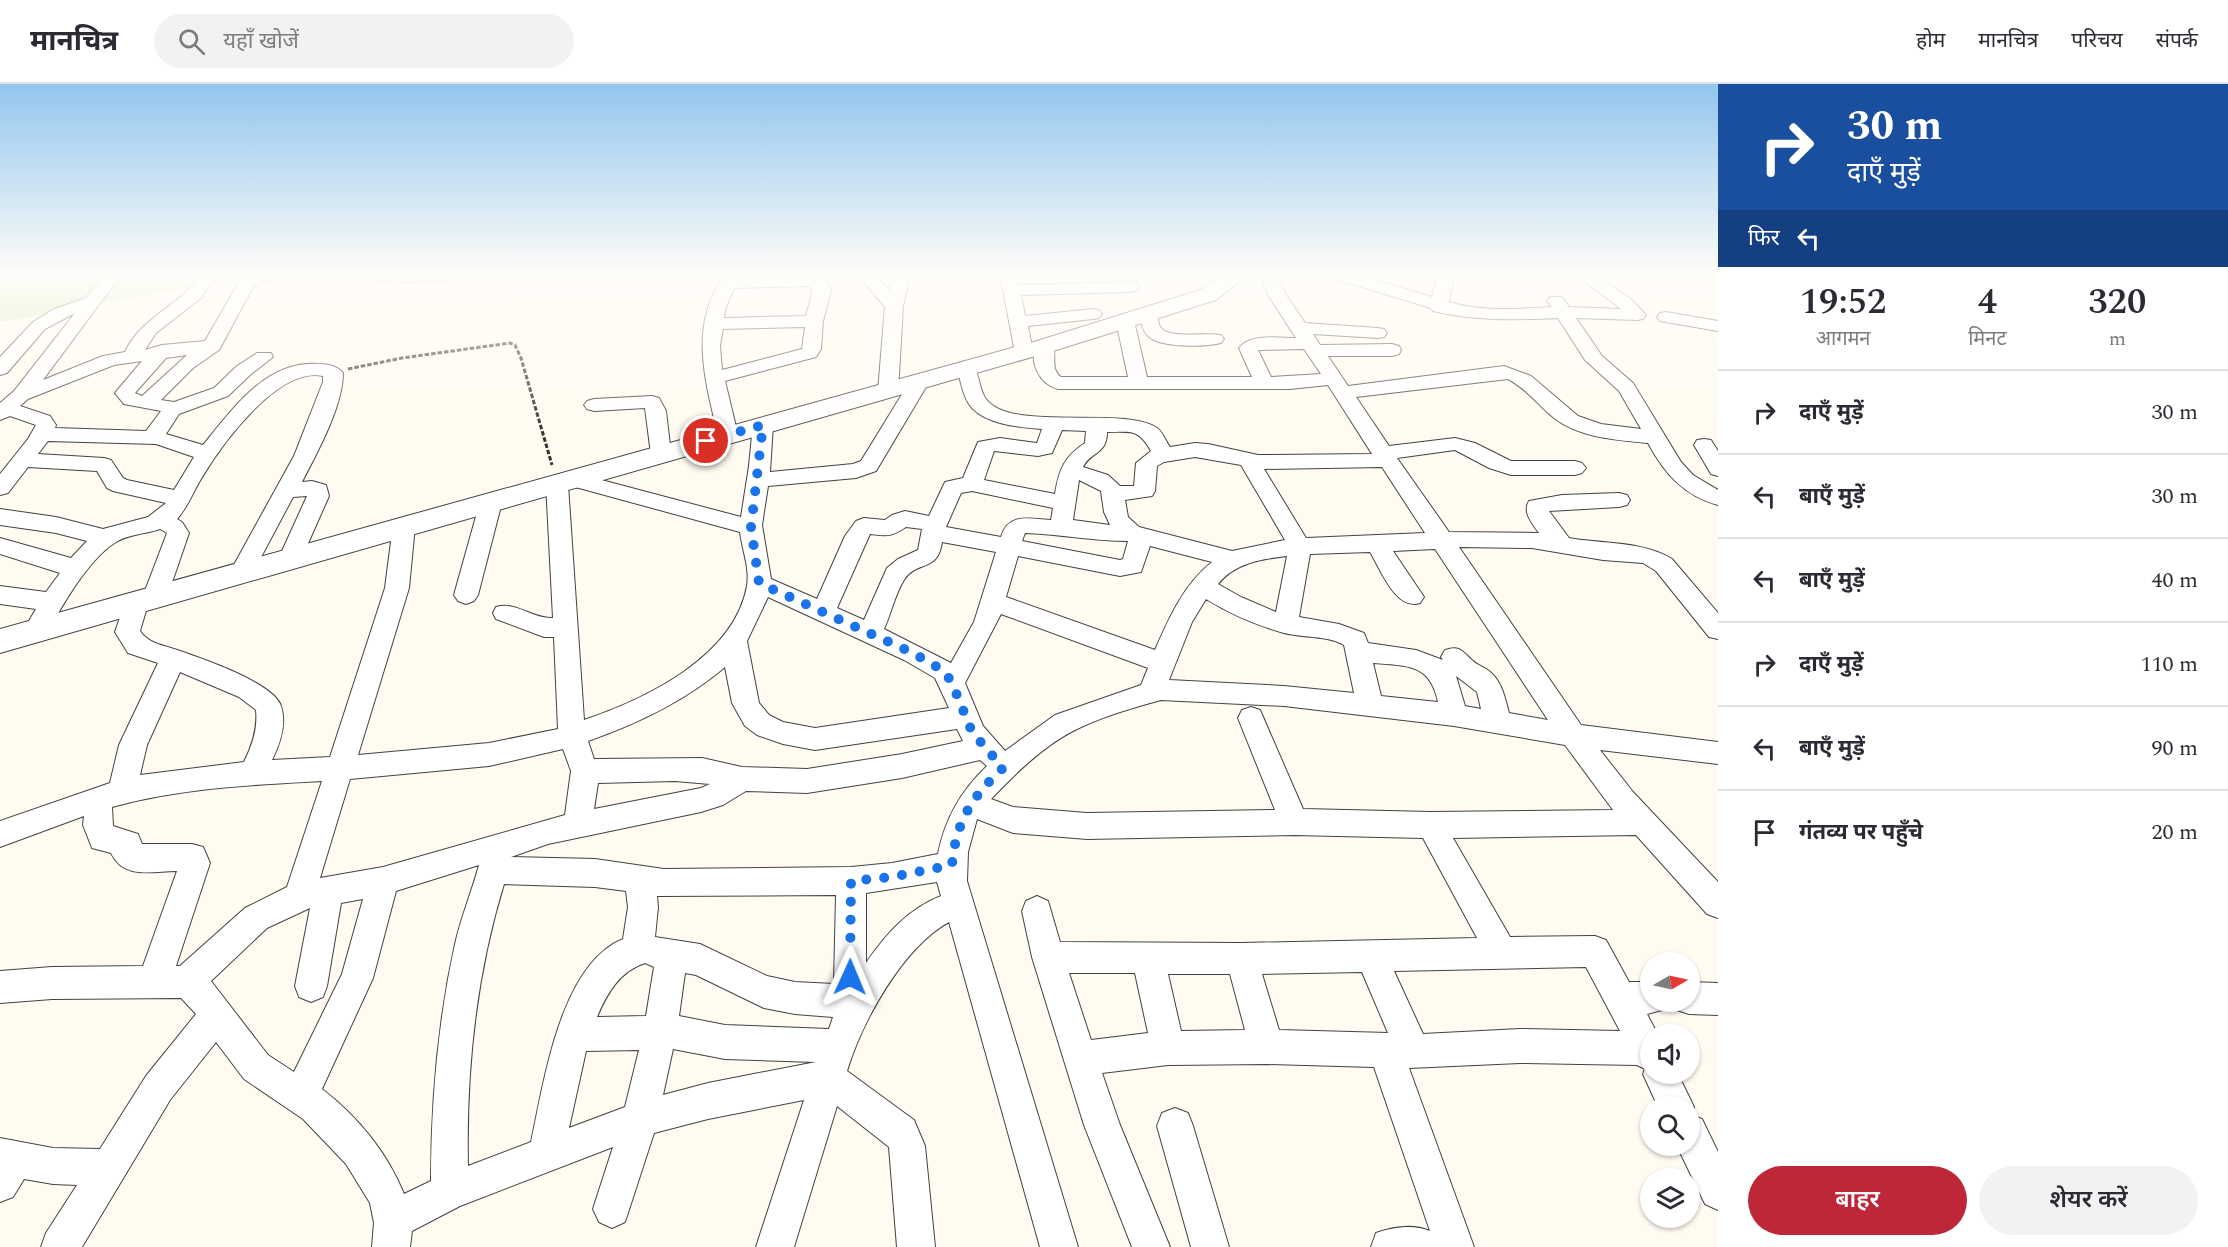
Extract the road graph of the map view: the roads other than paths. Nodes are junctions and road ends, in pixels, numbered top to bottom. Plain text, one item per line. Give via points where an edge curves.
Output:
1 (35, 329) edge
2 (71, 329) edge
3 (151, 329) edge
4 (221, 329) edge
5 (714, 329) edge
6 (813, 329) edge
7 (892, 329) edge
8 (1023, 329) edge
9 (1089, 329) edge
10 (1121, 329) edge
11 (1153, 329) edge
12 (1299, 329) edge
13 (1576, 329) edge
14 (1694, 329) edge
15 (1378, 333) dead end
16 (1718, 336) edge
17 (1215, 339) dead end
18 (1307, 341) junction
19 (212, 346) junction
20 (1034, 349) junction
21 (1392, 350) dead end
22 (162, 351) junction
23 (133, 355) junction
24 (264, 357) dead end
25 (0, 369) edge
26 (966, 369) junction
27 (715, 378) junction
28 (919, 382) junction
29 (1139, 383) junction
30 (1264, 383) junction
31 (1338, 386) junction
32 (888, 391) junction
33 (147, 402) junction
34 (594, 405) dead end
35 (9, 406) edge
36 (172, 410) junction
37 (1055, 423) junction
38 (1096, 424) junction
39 (763, 425) junction
40 (42, 434) junction
41 (728, 435) junction
42 (1654, 437) junction
43 (158, 438) junction
44 (1704, 445) dead end
45 (208, 454) junction
46 (661, 454) junction
47 (1164, 455) junction
48 (1385, 456) junction
49 (23, 460) junction
50 (1249, 461) junction
51 (1575, 468) dead end
52 (1718, 469) edge
53 (1072, 471) junction
54 (758, 480) junction
55 (566, 481) junction
56 (972, 484) junction
57 (0, 488) edge
58 (288, 491) junction
59 (1113, 493) junction
60 (180, 498) junction
61 (1718, 498) edge
62 (1619, 500) dead end
63 (491, 502) junction
64 (1065, 503) junction
65 (0, 517) edge
66 (162, 520) junction
67 (1060, 525) junction
68 (404, 526) junction
69 (751, 527) junction
70 (933, 528) junction
71 (1136, 535) junction
72 (106, 538) junction
73 (1440, 541) junction
74 (1377, 544) junction
75 (1561, 544) junction
76 (0, 546) edge
77 (1010, 547) junction
78 (1300, 547) junction
79 (290, 560) junction
80 (1234, 560) junction
81 (78, 568) junction
82 (242, 573) junction
83 (759, 583) junction
84 (1202, 585) junction
85 (0, 595) edge
86 (466, 595) dead end
87 (1412, 597) dead end
88 (146, 600) junction
89 (53, 602) junction
90 (993, 602) junction
91 (1709, 607) edge
92 (505, 614) dead end
93 (823, 614) junction
94 (1286, 624) junction
95 (564, 627) junction
96 (1718, 630) edge
97 (35, 631) junction
98 (870, 634) junction
99 (734, 640) junction
100 (0, 641) edge
101 (1359, 651) junction
102 (1454, 657) dead end
103 (173, 658) junction
104 (1163, 663) junction
105 (952, 683) junction
106 (1150, 692) junction
107 (1370, 706) junction
108 (1454, 715) junction
109 (965, 717) junction
110 (1251, 718) dead end
111 (1498, 722) junction
112 (572, 735) junction
113 (1573, 735) junction
114 (1718, 753) edge
115 (994, 758) junction
116 (338, 768) junction
117 (585, 771) junction
118 (253, 772) junction
119 (742, 779) junction
120 (110, 795) junction
121 (970, 804) junction
122 (1294, 822) junction
123 (1641, 822) junction
124 (578, 824) junction
125 (1431, 825) junction
126 (0, 834) edge
127 (496, 858) junction
128 (952, 865) junction
129 (640, 880) junction
130 (383, 881) junction
131 (851, 881) junction
132 (314, 894) junction
133 (959, 903) junction
134 (1718, 904) edge
135 (1037, 911) dead end
136 (638, 950) junction
137 (1501, 952) junction
138 (672, 955) junction
139 (1371, 956) junction
140 (1048, 957) junction
141 (1148, 958) junction
142 (1242, 959) junction
143 (170, 982) junction
144 (312, 986) dead end
145 (0, 987) edge
146 (1635, 998) edge
147 (1700, 998) edge
148 (1718, 999) edge
149 (217, 1015) junction
150 (1642, 1024) edge
151 (660, 1032) junction
152 (572, 1034) junction
153 (841, 1037) junction
154 (1267, 1047) junction
155 (1168, 1048) junction
156 (1399, 1050) junction
157 (1082, 1058) junction
158 (1640, 1058) edge
159 (301, 1095) junction
160 (640, 1119) junction
161 (1175, 1126) dead end
162 (1700, 1154) edge
163 (546, 1155) junction
164 (5, 1166) edge
165 (111, 1167) junction
166 (450, 1191) junction
167 (1718, 1191) edge
168 (612, 1209) dead end
169 (392, 1233) edge
170 (60, 1247) edge
171 (775, 1247) edge
172 (916, 1247) edge
173 (1059, 1247) edge
174 (1151, 1247) edge
175 (1210, 1247) edge
176 (1390, 1247) edge
177 (1422, 1247) edge
178 (1455, 1247) edge

1 - 25 street
2 - 35 street
3 - 23 street via 139,340
4 - 19 street
5 - 27 street via 711,360
6 - 27 street via 809,353
7 - 32 street
8 - 20 street
9 - 20 street
10 - 29 street
11 - 17 street via 1159,335 1177,339
12 - 18 street
13 - 42 street via 1593,357 1625,387
14 - 16 street
15 - 18 street
18 - 21 street
18 - 30 street via 1248,348
18 - 31 street
19 - 22 street
19 - 33 street via 186,364
20 - 26 street
20 - 29 street via 1051,380 1076,384
22 - 23 street
22 - 33 street via 125,393 131,400
23 - 35 street via 96,364
24 - 36 street via 221,392
26 - 28 street
26 - 37 street via 978,402 985,408 1013,420
27 - 41 street
28 - 32 street
28 - 54 street via 869,466 856,471
29 - 30 street
30 - 31 street
31 - 42 street via 1504,372 1534,386 1573,421 1598,429
31 - 48 street
32 - 39 street
33 - 36 street
34 - 46 street via 652,402
35 - 40 street via 43,420 46,425
36 - 43 street via 155,433
37 - 38 street
37 - 56 street via 1045,448 994,444 985,447
38 - 47 street via 1145,430
38 - 53 street via 1093,448 1074,462
39 - 41 street
39 - 54 street
40 - 43 street
40 - 49 street
41 - 46 street
42 - 61 street via 1688,484
43 - 45 street
44 - 52 street
45 - 58 street via 273,381 326,369 333,373 333,381
45 - 60 street
46 - 55 street
47 - 50 street via 1208,451
47 - 59 street via 1147,463 1144,490
48 - 50 street
48 - 51 street via 1455,444 1513,468
48 - 73 street
49 - 57 street
49 - 60 street via 104,465 121,486
50 - 78 street
53 - 59 street via 1098,478
53 - 64 street
54 - 69 street
55 - 63 street
55 - 69 street
55 - 95 street
56 - 64 street
56 - 70 street via 953,487
58 - 79 street via 318,490
58 - 82 street
59 - 71 street via 1114,515 1123,528
60 - 66 street
62 - 75 street via 1537,506 1542,520
63 - 68 street
63 - 86 street
64 - 67 street
65 - 72 street via 47,523
66 - 72 street via 122,529
66 - 88 street via 178,533
67 - 71 street
67 - 77 street via 1050,529 1016,526
68 - 79 street
68 - 116 street via 397,588
69 - 83 street
70 - 77 street
70 - 93 street via 902,518 891,528 864,526 856,536
70 - 98 street via 929,552 895,574
71 - 77 street via 1136,561 1127,568
71 - 80 street
72 - 81 street
73 - 74 street
73 - 75 street via 1521,539
73 - 113 street
74 - 78 street
74 - 87 street
75 - 91 street via 1656,558
76 - 81 street
77 - 90 street
78 - 80 street
78 - 94 street
79 - 82 street
80 - 84 street
81 - 89 street
82 - 88 street
83 - 93 street
83 - 99 street
84 - 94 street via 1239,607
84 - 104 street
85 - 89 street
88 - 97 street
88 - 103 street via 127,632 130,639 145,650
89 - 97 street
90 - 104 street
90 - 105 street via 981,633
91 - 96 street
92 - 95 street via 544,628
93 - 98 street
94 - 101 street via 1345,634 1355,640
95 - 112 street
97 - 100 street
98 - 105 street via 930,662 944,671
99 - 109 street via 747,707 753,717 800,738
99 - 112 street via 704,670 656,701
101 - 107 street
101 - 108 street via 1417,660 1437,668 1444,677
102 - 111 street via 1489,688
103 - 118 street via 248,690 268,705 271,716 266,744
103 - 120 street
104 - 106 street
105 - 109 street
106 - 107 street via 1284,696
106 - 115 street via 1064,723
107 - 108 street
108 - 111 street
109 - 115 street
110 - 122 street
111 - 113 street
112 - 116 street via 473,757
112 - 117 street
113 - 114 street
113 - 123 street
115 - 119 street via 902,766 807,782
115 - 121 street
116 - 118 street
116 - 132 street
117 - 119 street via 702,770
117 - 124 street
118 - 120 street via 153,784
119 - 124 street via 702,800
120 - 126 street
120 - 143 street via 98,825 102,839 128,843 126,852 131,858 192,857 195,863
121 - 122 street via 1013,820 1059,825
121 - 128 street via 956,838
122 - 125 street
123 - 125 street
123 - 134 street
124 - 127 street via 531,836
125 - 137 street
127 - 129 street
127 - 130 street
127 - 166 street via 472,941 459,1012 449,1147
128 - 131 street
128 - 133 street
129 - 131 street
129 - 136 street via 643,906
130 - 132 street
130 - 159 street via 357,978
131 - 153 street
132 - 143 street via 256,918
132 - 144 street
133 - 153 street via 925,920 895,950
133 - 173 street
135 - 140 street
136 - 138 street
136 - 152 street via 622,955 606,969
137 - 139 street
137 - 146 street via 1595,951
138 - 151 street
138 - 153 street via 713,964 764,992 795,998
139 - 142 street
139 - 156 street
140 - 141 street
140 - 157 street
141 - 142 street
141 - 155 street
142 - 154 street
143 - 145 street
143 - 149 street via 197,990
146 - 150 street
147 - 148 street
149 - 159 street via 256,1066
149 - 165 street via 158,1088
151 - 152 street
151 - 153 street via 687,1033 725,1042
151 - 160 street
152 - 163 street
153 - 160 street via 708,1101
153 - 171 street
153 - 172 street via 907,1146
154 - 155 street
154 - 156 street
155 - 157 street
156 - 158 street via 1520,1046
156 - 178 street
157 - 174 street via 1111,1150
159 - 169 street via 363,1158 385,1193
160 - 163 street
160 - 168 street
161 - 175 street
162 - 167 street
163 - 166 street
164 - 165 street
165 - 170 street
166 - 169 street
176 - 177 street

